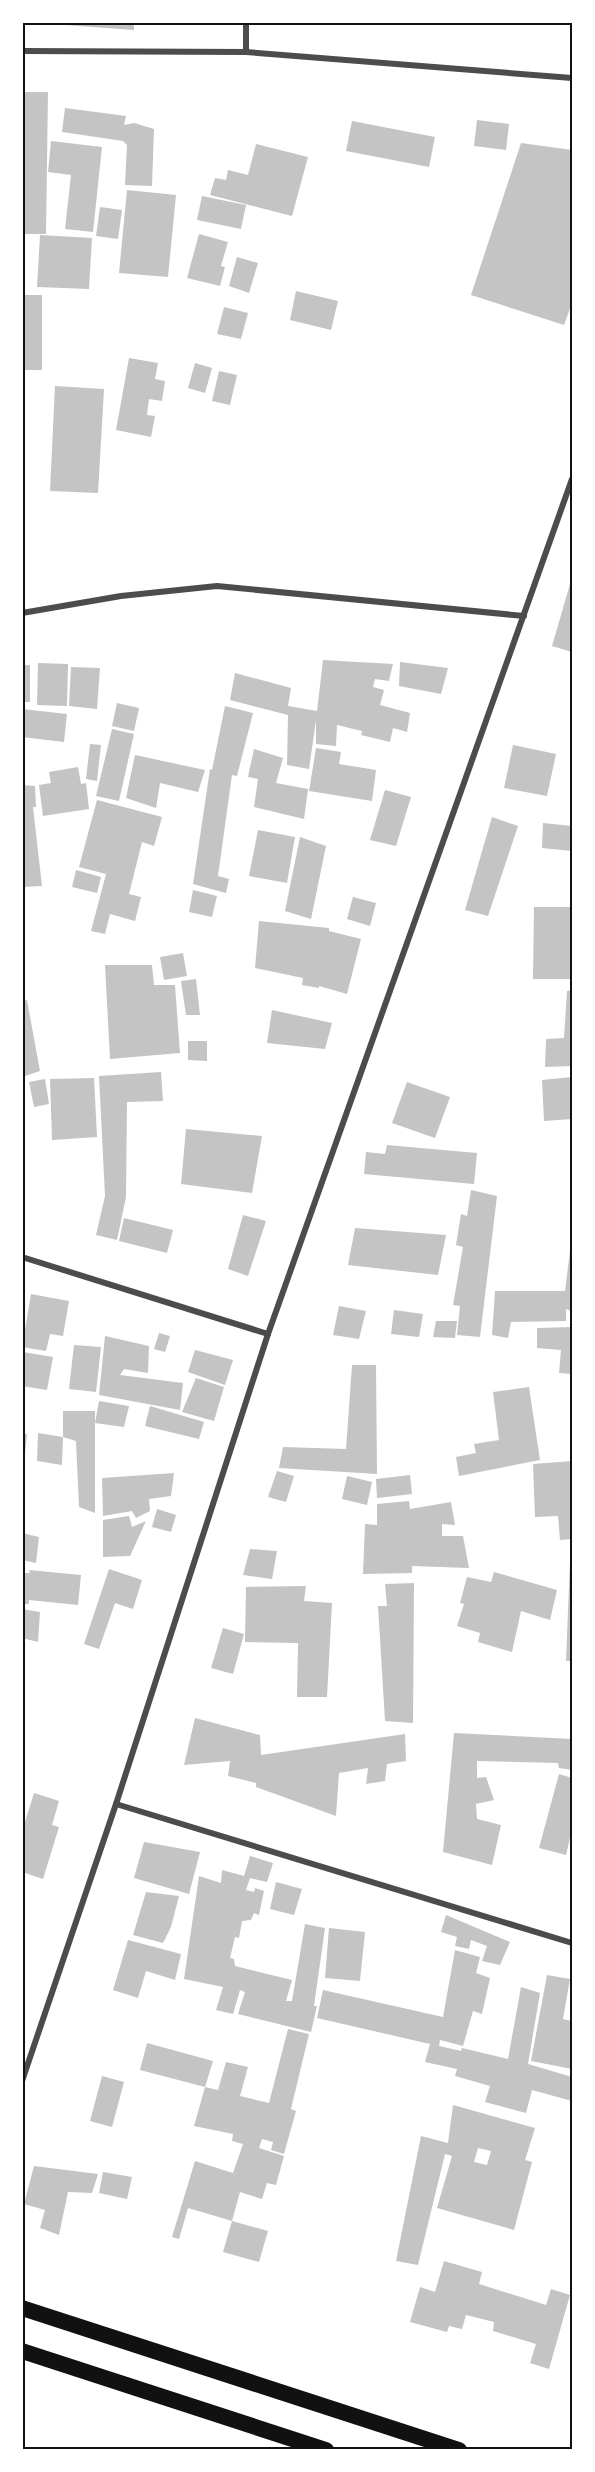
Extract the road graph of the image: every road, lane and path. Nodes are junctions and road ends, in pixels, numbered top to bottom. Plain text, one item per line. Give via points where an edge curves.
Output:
1 (246, 22) edge
2 (22, 51) edge
3 (246, 52) junction
4 (573, 78) edge
5 (573, 479) edge
6 (570, 493) edge
7 (22, 613) edge
8 (524, 616) junction
9 (22, 1257) edge
10 (267, 1334) junction
11 (116, 1804) junction
12 (572, 1941) edge
13 (22, 2081) edge
14 (22, 2308) edge
15 (22, 2351) edge
16 (326, 2450) edge
17 (459, 2450) edge

1 - 3 street
2 - 3 street
3 - 4 street
5 - 6 street
6 - 8 street
7 - 8 street via 121,596 217,586
8 - 10 street
9 - 10 street
10 - 11 street
11 - 12 street
11 - 13 street
14 - 17 highway
15 - 16 highway

